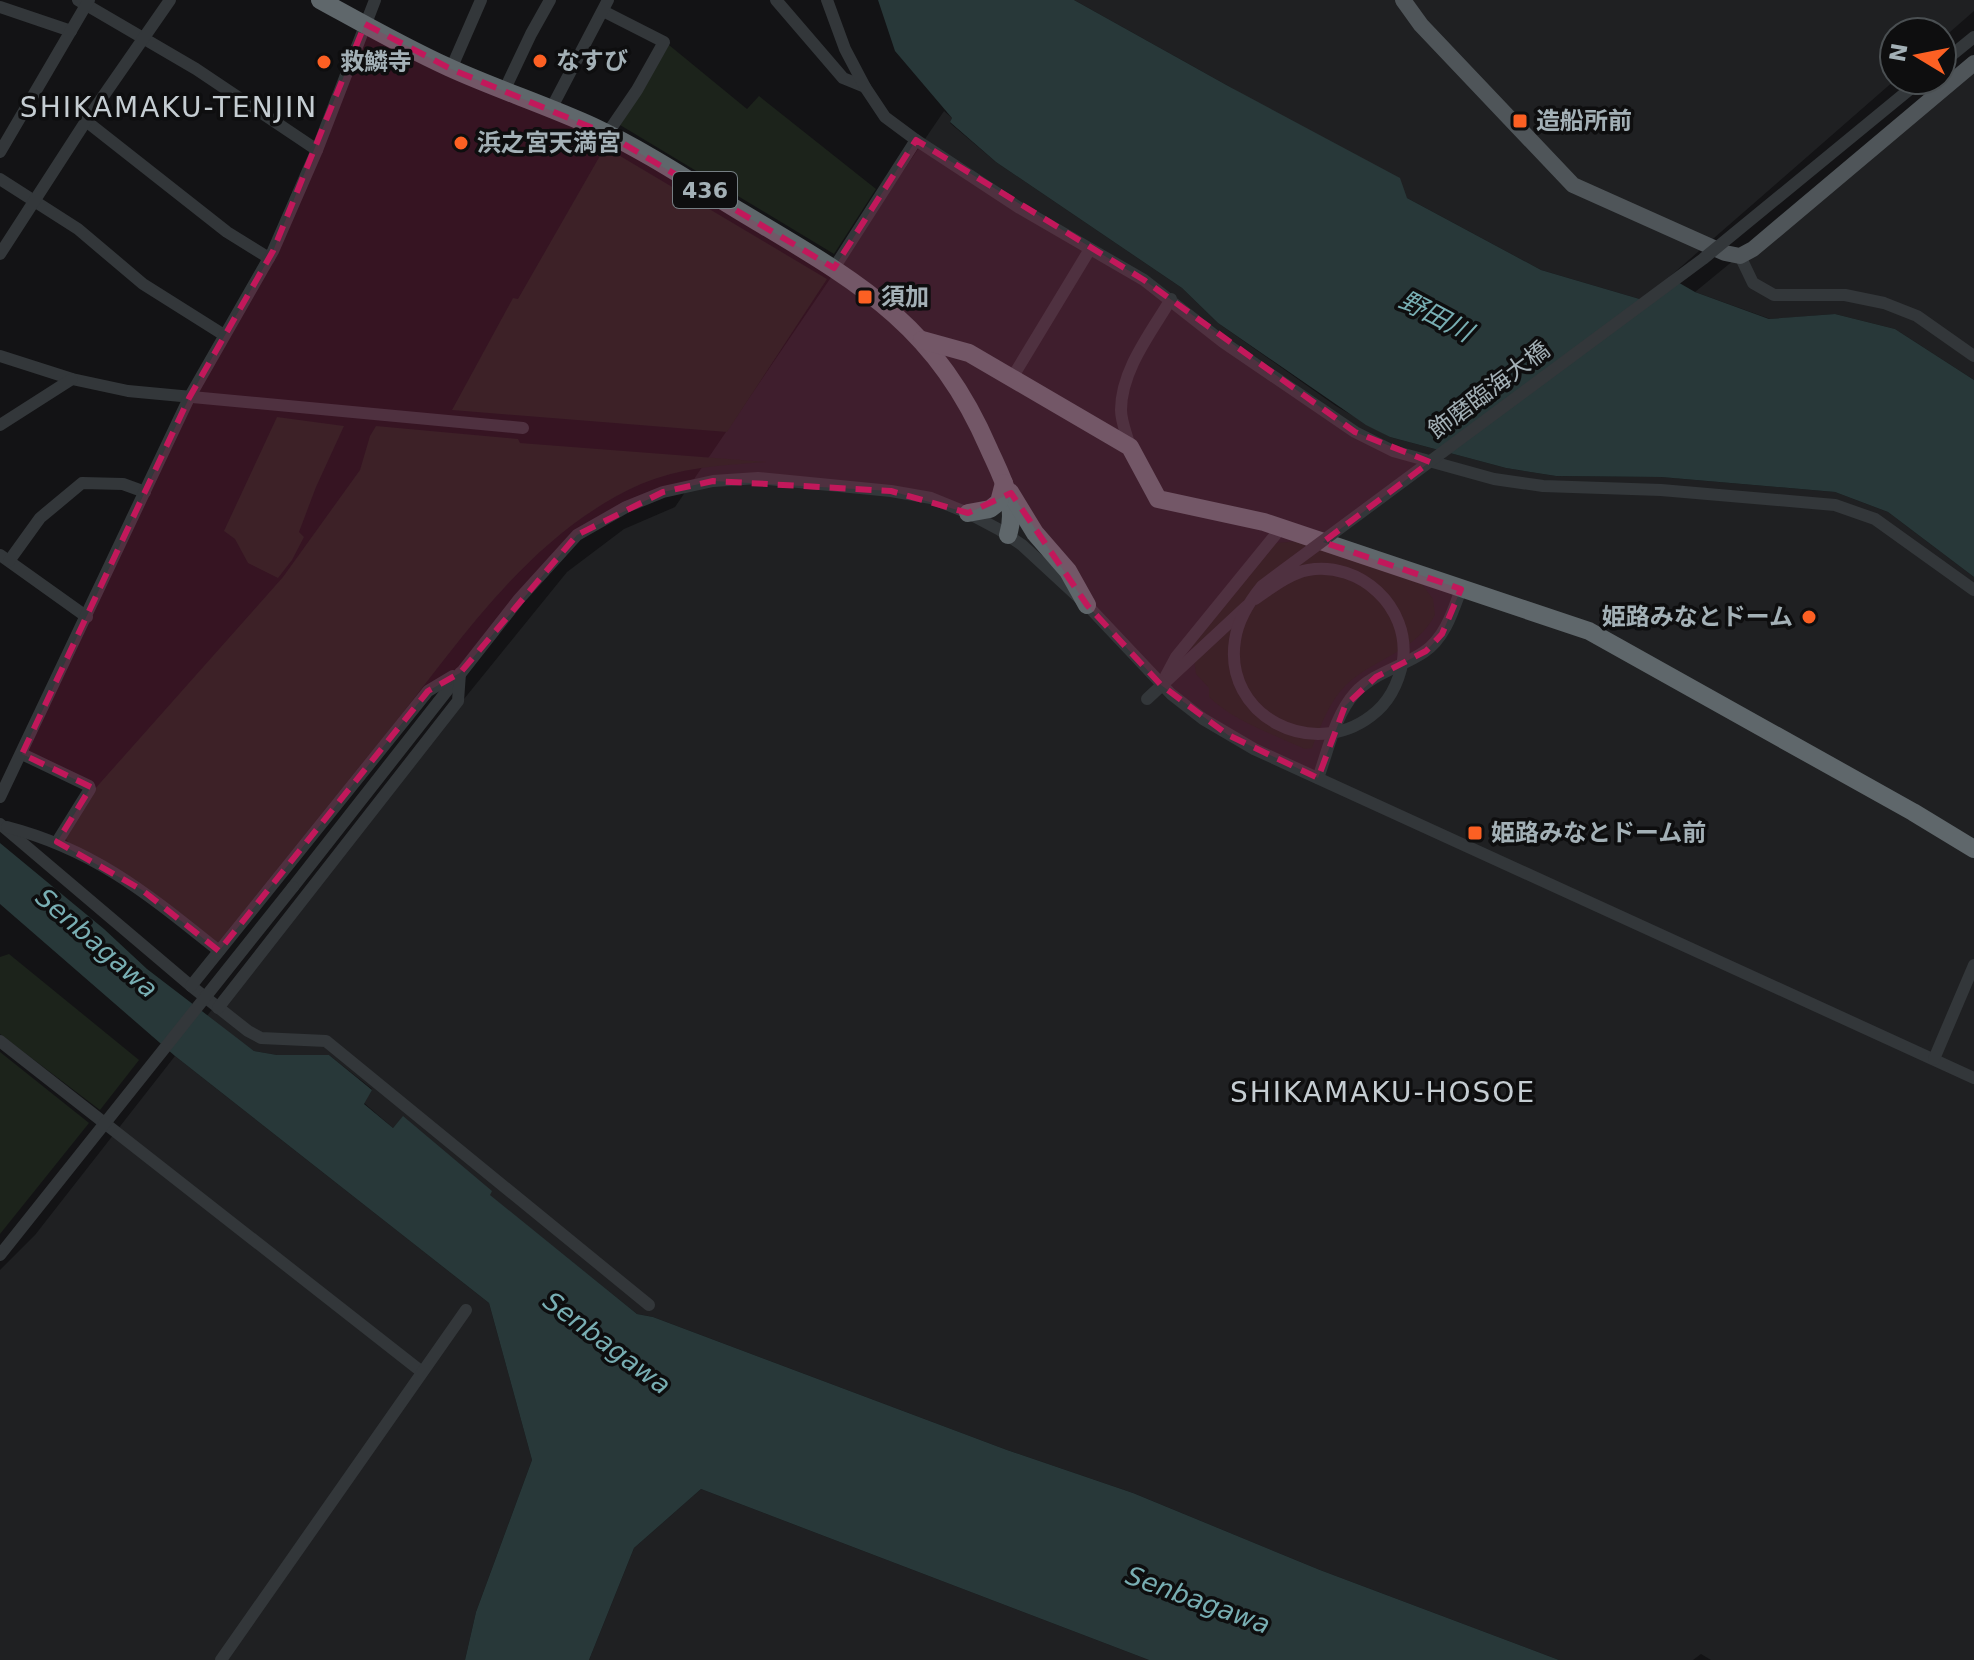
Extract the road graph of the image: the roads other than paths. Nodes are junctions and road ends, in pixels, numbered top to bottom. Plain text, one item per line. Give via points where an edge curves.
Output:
1 (170, 0) edge
2 (320, 0) edge
3 (375, 0) edge
4 (481, 0) edge
5 (550, 0) edge
6 (776, 0) edge
7 (827, 0) edge
8 (1403, 0) edge
9 (84, 2) edge
10 (605, 5) edge
11 (0, 7) edge
12 (365, 24) junction
13 (71, 31) junction
14 (1974, 37) edge
15 (145, 39) junction
16 (1958, 50) edge
17 (1974, 63) edge
18 (451, 69) junction
19 (865, 87) junction
20 (504, 91) junction
21 (1902, 96) edge
22 (551, 109) junction
23 (86, 121) junction
24 (607, 134) junction
25 (916, 140) junction
26 (317, 150) junction
27 (0, 152) edge
28 (0, 179) edge
29 (35, 201) junction
30 (1090, 249) junction
31 (0, 254) edge
32 (1740, 256) junction
33 (269, 258) junction
34 (834, 268) junction
35 (1171, 299) junction
36 (224, 335) junction
37 (922, 340) junction
38 (0, 356) edge
39 (1974, 356) edge
40 (1012, 378) junction
41 (72, 379) junction
42 (189, 398) junction
43 (0, 425) edge
44 (523, 428) dead end
45 (1130, 447) junction
46 (1004, 483) junction
47 (145, 492) junction
48 (968, 513) junction
49 (1281, 528) junction
50 (1008, 535) junction
51 (4, 558) edge
52 (1461, 589) junction
53 (1974, 590) edge
54 (1250, 603) edge
55 (1250, 603) edge
56 (1250, 603) edge
57 (1250, 603) edge
58 (1087, 605) junction
59 (87, 617) junction
60 (460, 673) junction
61 (1161, 685) junction
62 (1147, 699) dead end
63 (22, 754) junction
64 (1318, 778) junction
65 (0, 797) edge
66 (2, 825) edge
67 (57, 842) junction
68 (1974, 849) edge
69 (219, 951) junction
70 (1972, 971) edge
71 (191, 986) junction
72 (218, 1008) junction
73 (0, 1041) edge
74 (1934, 1059) junction
75 (1974, 1078) edge
76 (0, 1255) edge
77 (649, 1305) dead end
78 (466, 1310) dead end
79 (422, 1372) junction
80 (221, 1660) edge

1 - 15 street
2 - 12 highway, 436
3 - 12 street
4 - 18 street
5 - 20 street
6 - 19 street via 843,78
7 - 19 street
8 - 32 main road via 1573,185
9 - 13 street
9 - 15 street
10 - 22 street
10 - 24 street via 664,42
11 - 13 street
12 - 18 highway, 436
12 - 26 street
13 - 27 street
14 - 16 street
15 - 23 street
15 - 26 street
17 - 32 main road
18 - 20 highway, 436
19 - 25 street via 885,117
20 - 22 highway, 436
21 - 54 street, 飾磨臨海大橋, bridge via 1703,259 1262,586
22 - 24 highway, 436
23 - 29 street
23 - 33 street via 227,232
24 - 34 highway, 436
25 - 30 street
25 - 34 street
26 - 33 street
28 - 29 street
29 - 31 street
29 - 36 street via 100,245 143,284
30 - 35 street
30 - 40 street
32 - 39 street via 1753,283 1774,295 1845,295 1884,303 1917,316
33 - 36 street
34 - 37 highway, 436 via 884,303
35 - 45 street via 1125,386 1121,411
35 - 53 street via 1223,342 1355,432 1393,451 1494,479 1543,486 1835,505 1875,519
36 - 42 street
37 - 40 highway, 436 via 969,353
37 - 46 highway, 436 via 968,406
38 - 41 street
40 - 45 highway, 436
41 - 42 street
41 - 43 street
42 - 44 street
42 - 47 street
45 - 49 highway via 1158,499
46 - 48 highway via 999,502
46 - 50 highway, 436 via 1012,511
46 - 58 highway
47 - 51 street via 123,484 82,483
47 - 59 street
48 - 50 street
48 - 60 street via 931,498 891,491 758,478 663,492 577,535
49 - 52 highway
49 - 61 street via 1176,657
50 - 58 street
51 - 59 street
52 - 64 street via 1442,634 1426,651 1376,677 1345,706
52 - 68 highway via 1589,631
55 - 56 street, 飾磨臨海大橋, bridge via 1235,642 1235,662 1250,701 1264,716 1298,732 1327,735 1359,725 1391,695 1404,654 1400,626 1393,608 1363,579 1342,571 1305,570
57 - 61 street, 飾磨臨海大橋, bridge
58 - 61 street
59 - 63 street
60 - 69 street via 428,691
60 - 72 street via 458,701
60 - 76 street, bridge
61 - 62 street
61 - 64 street via 1228,735
63 - 65 street
63 - 67 street via 89,786
64 - 74 street
66 - 67 street
66 - 71 street
67 - 69 street via 142,890
69 - 71 street
70 - 74 street
71 - 72 street
72 - 77 street via 261,1038 326,1041
73 - 79 street
74 - 75 street
78 - 79 street
79 - 80 street

